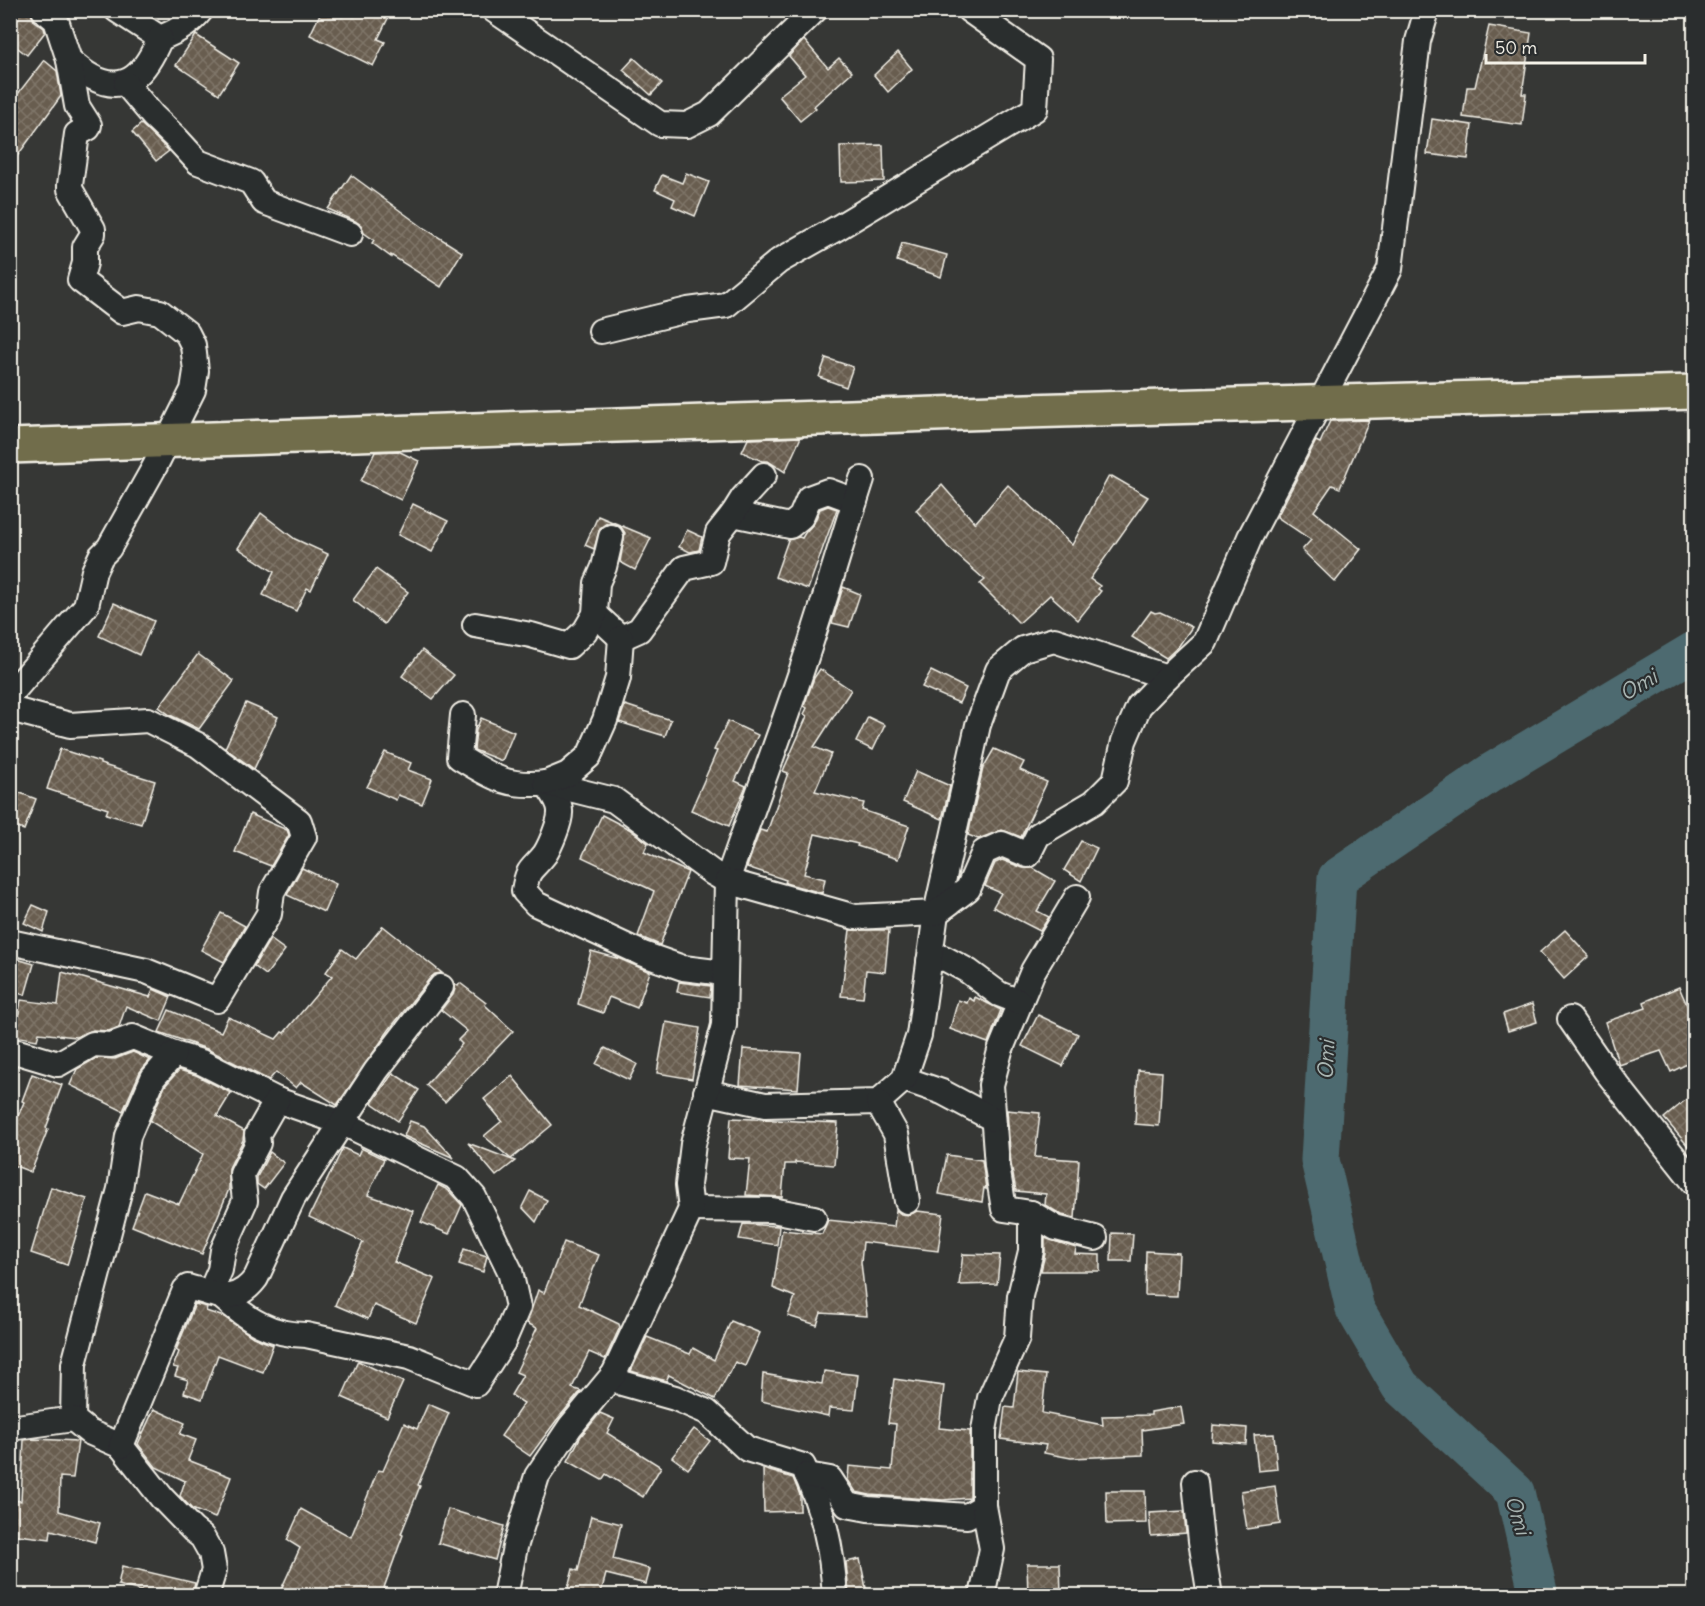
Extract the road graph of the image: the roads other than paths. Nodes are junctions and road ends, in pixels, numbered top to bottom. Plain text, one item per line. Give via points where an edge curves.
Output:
1 (117, 10) edge
2 (201, 10) edge
3 (494, 10) edge
4 (815, 10) edge
5 (969, 10) edge
6 (1427, 10) edge
7 (55, 14) edge
8 (160, 38) junction
9 (69, 60) junction
10 (126, 84) junction
11 (350, 234) dead end
12 (601, 331) dead end
13 (1695, 392) edge
14 (10, 446) edge
15 (764, 475) dead end
16 (733, 514) junction
17 (611, 537) dead end
18 (595, 614) junction
19 (475, 625) dead end
20 (621, 638) junction
21 (1167, 677) junction
22 (15, 684) edge
23 (10, 709) edge
24 (463, 715) dead end
25 (546, 783) junction
26 (727, 881) junction
27 (1077, 897) dead end
28 (936, 913) junction
29 (10, 942) edge
30 (929, 960) junction
31 (724, 973) junction
32 (441, 987) dead end
33 (1020, 1002) junction
34 (1570, 1019) dead end
35 (10, 1052) edge
36 (174, 1054) junction
37 (904, 1079) junction
38 (706, 1092) junction
39 (277, 1100) junction
40 (878, 1102) junction
41 (993, 1119) junction
42 (343, 1123) junction
43 (1695, 1182) edge
44 (907, 1201) dead end
45 (691, 1209) junction
46 (1031, 1213) junction
47 (814, 1218) dead end
48 (1095, 1238) dead end
49 (216, 1295) junction
50 (614, 1374) junction
51 (73, 1419) junction
52 (10, 1428) edge
53 (121, 1446) junction
54 (807, 1475) junction
55 (1195, 1482) dead end
56 (984, 1506) junction
57 (206, 1596) edge
58 (505, 1596) edge
59 (835, 1596) edge
60 (981, 1596) edge
61 (1210, 1596) edge

1 - 8 street
2 - 8 street via 192,21
3 - 4 street via 660,124 687,125 709,114
5 - 12 street via 1038,59 1035,109 779,261 726,305
6 - 21 street via 1418,41 1390,269 1250,537 1205,642
7 - 9 street
8 - 10 street via 141,71
9 - 10 street via 92,78 114,85
9 - 22 street via 77,106 89,125 77,134 70,185 93,229 85,247 80,280 122,312 139,308 159,312 187,333 193,345 196,371 193,390 155,466 101,556 86,606
10 - 11 street via 198,162 251,182 264,202
13 - 14 highway
15 - 16 street
16 - 20 street via 718,533 711,562 684,568 639,630
16 - 26 street via 790,526 801,517 808,498 828,491 858,490 801,673
17 - 18 street via 597,583
18 - 19 street via 569,646
18 - 20 street
20 - 25 street via 618,678 589,756 568,774
21 - 28 street via 1139,706 1124,741 1115,781 1094,802 1038,835 1028,855 1002,844 984,852 968,889
21 - 28 street via 1054,640 1023,649 998,670 978,725
23 - 29 street via 70,725 148,720 198,745 299,820 304,837 272,892 269,914 217,1000 146,971
24 - 25 street via 459,757 502,781
25 - 26 street via 614,800
25 - 31 street via 560,813 544,855 527,876 524,891 536,904 643,954 683,968
26 - 28 street via 855,916
26 - 31 street
27 - 33 street via 1033,971
28 - 30 street
30 - 33 street via 944,958 968,970 999,994
30 - 37 street via 919,1035
31 - 38 street via 724,1025
32 - 42 street via 376,1071
33 - 41 street via 1000,1050 991,1085
34 - 43 street via 1606,1071
35 - 36 street via 58,1064 93,1044 111,1045 133,1037
36 - 39 street via 201,1062
36 - 51 street via 153,1078 128,1136 120,1189 75,1364
37 - 40 street
37 - 41 street via 942,1092
38 - 40 street via 765,1105
38 - 45 street via 693,1144 688,1185
39 - 42 street
39 - 49 street via 257,1135 258,1143 242,1174 245,1201 223,1250
40 - 44 street via 896,1134
41 - 46 street via 1004,1209
42 - 49 street via 293,1198 248,1289 238,1295
42 - 49 street via 457,1178 474,1197 510,1271 518,1306 503,1342 476,1384 409,1357 273,1331
45 - 47 street via 772,1210
45 - 50 street
46 - 48 street via 1056,1228
46 - 56 street via 1031,1251 1020,1296 1017,1338 990,1398 984,1430
49 - 53 street via 188,1287 185,1290
50 - 54 street via 622,1383 707,1412 747,1449 803,1466
50 - 58 street via 570,1427 537,1476
51 - 52 street
51 - 53 street via 89,1432
53 - 57 street via 212,1553 214,1570
54 - 56 street via 830,1479 846,1505 868,1509 966,1516
54 - 59 street via 830,1540
55 - 61 street
56 - 60 street via 992,1549

